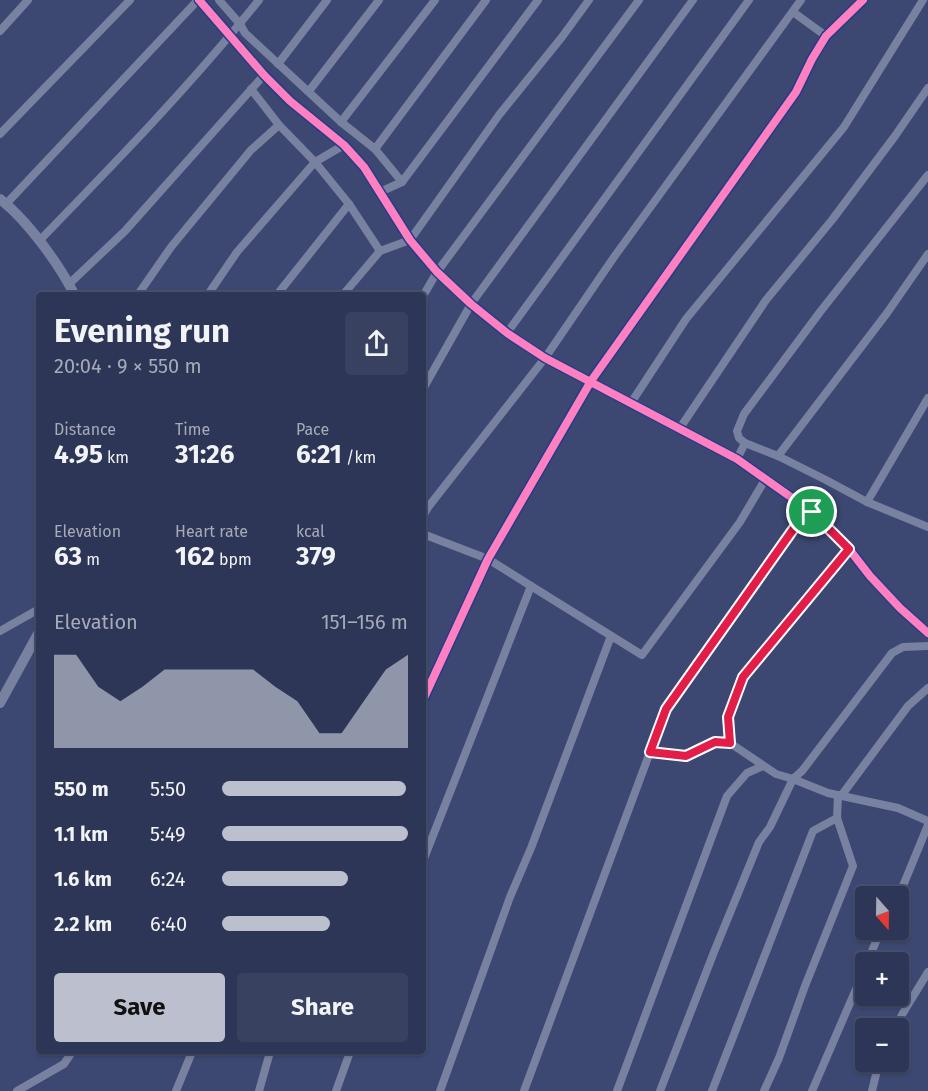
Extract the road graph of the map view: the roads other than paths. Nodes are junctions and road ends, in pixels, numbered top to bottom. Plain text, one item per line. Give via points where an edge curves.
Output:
1 (28, 0) edge
2 (130, 0) edge
3 (198, 0) edge
4 (219, 0) edge
5 (259, 0) edge
6 (327, 0) edge
7 (379, 0) edge
8 (435, 0) edge
9 (486, 0) edge
10 (538, 0) edge
11 (589, 0) edge
12 (639, 0) edge
13 (693, 0) edge
14 (749, 0) edge
15 (801, 0) edge
16 (863, 0) edge
17 (923, 0) edge
18 (793, 12) junction
19 (240, 24) junction
20 (0, 31) edge
21 (826, 36) junction
22 (230, 37) junction
23 (278, 64) junction
24 (264, 75) junction
25 (928, 88) edge
26 (250, 89) junction
27 (309, 91) junction
28 (341, 122) junction
29 (279, 125) junction
30 (0, 134) edge
31 (344, 145) junction
32 (375, 149) junction
33 (315, 162) junction
34 (928, 175) edge
35 (402, 182) junction
36 (380, 192) junction
37 (3, 202) edge
38 (349, 204) junction
39 (410, 240) junction
40 (39, 241) junction
41 (380, 251) junction
42 (928, 254) edge
43 (437, 272) junction
44 (69, 284) junction
45 (73, 292) edge
46 (140, 292) edge
47 (210, 292) edge
48 (279, 292) edge
49 (345, 292) edge
50 (425, 292) edge
51 (471, 304) junction
52 (507, 333) junction
53 (545, 358) junction
54 (591, 381) junction
55 (426, 384) edge
56 (928, 398) edge
57 (631, 403) junction
58 (680, 428) junction
59 (745, 443) junction
60 (778, 456) junction
61 (737, 459) junction
62 (766, 478) junction
63 (867, 502) junction
64 (426, 512) edge
65 (812, 512) junction
66 (928, 528) edge
67 (426, 535) edge
68 (849, 549) junction
69 (488, 559) junction
70 (531, 586) junction
71 (36, 611) edge
72 (0, 631) edge
73 (928, 633) edge
74 (611, 636) junction
75 (36, 637) edge
76 (928, 646) edge
77 (928, 688) edge
78 (426, 693) edge
79 (0, 703) edge
80 (730, 743) junction
81 (650, 752) junction
82 (763, 766) junction
83 (793, 779) junction
84 (839, 796) junction
85 (837, 818) junction
86 (928, 821) edge
87 (928, 825) edge
88 (426, 853) edge
89 (903, 886) edge
90 (928, 972) edge
91 (855, 990) edge
92 (901, 1018) edge
93 (70, 1054) edge
94 (191, 1054) edge
95 (269, 1054) edge
96 (349, 1054) edge
97 (877, 1072) edge
98 (17, 1091) edge
99 (176, 1091) edge
100 (259, 1091) edge
101 (336, 1091) edge
102 (440, 1091) edge
103 (524, 1091) edge
104 (617, 1091) edge
105 (660, 1091) edge
106 (712, 1091) edge
107 (764, 1091) edge
108 (812, 1091) edge
109 (872, 1091) edge

1 - 20 street
2 - 30 street
3 - 22 street
3 - 37 street
4 - 19 street
5 - 19 street
6 - 23 street
7 - 27 street
8 - 28 street
9 - 32 street
10 - 35 street
11 - 39 street via 498,115
12 - 43 street
13 - 51 street
14 - 52 street
15 - 18 street
16 - 21 street
17 - 57 street via 844,127 686,320
18 - 21 street
18 - 53 street
19 - 22 street
19 - 23 street
21 - 54 street via 796,92
22 - 24 street
22 - 40 street
23 - 27 street
24 - 26 street
24 - 31 street
25 - 58 street via 832,220 766,300
26 - 29 street
26 - 44 street via 125,231
27 - 28 street
28 - 32 street
29 - 33 street
29 - 46 street via 250,150
31 - 33 street
31 - 36 street
32 - 35 street
33 - 38 street
33 - 47 street via 237,252
34 - 59 street via 744,414 736,431
35 - 36 street
36 - 39 street
37 - 40 street
38 - 41 street
38 - 48 street
39 - 41 street
39 - 43 street
40 - 44 street
41 - 49 street
42 - 60 street
43 - 50 street
43 - 51 street
44 - 45 street
51 - 52 street
51 - 55 street
52 - 53 street
53 - 54 street
53 - 64 street
54 - 57 street
54 - 69 street
56 - 63 street
57 - 58 street
58 - 61 street
59 - 60 street
59 - 61 street
60 - 63 street
61 - 62 street
62 - 65 street
62 - 74 street via 740,522 642,655
63 - 66 street
65 - 68 street
65 - 81 street via 797,524 666,709
67 - 69 street
68 - 73 street via 900,608
68 - 80 street via 743,677 728,717
69 - 70 street
69 - 78 street
70 - 74 street
70 - 88 street
71 - 72 street
74 - 102 street
75 - 79 street
76 - 83 street via 903,647 892,653
77 - 84 street via 908,706
80 - 81 street via 715,742 686,756
80 - 82 street
81 - 103 street
82 - 83 street
82 - 104 street via 747,773 727,796
83 - 84 street
83 - 105 street via 759,842
84 - 85 street
84 - 86 street via 898,808
85 - 106 street via 813,831
85 - 107 street via 853,866
87 - 89 street
90 - 92 street
91 - 108 street
93 - 98 street via 63,1064
94 - 99 street
95 - 100 street
96 - 101 street
97 - 109 street

